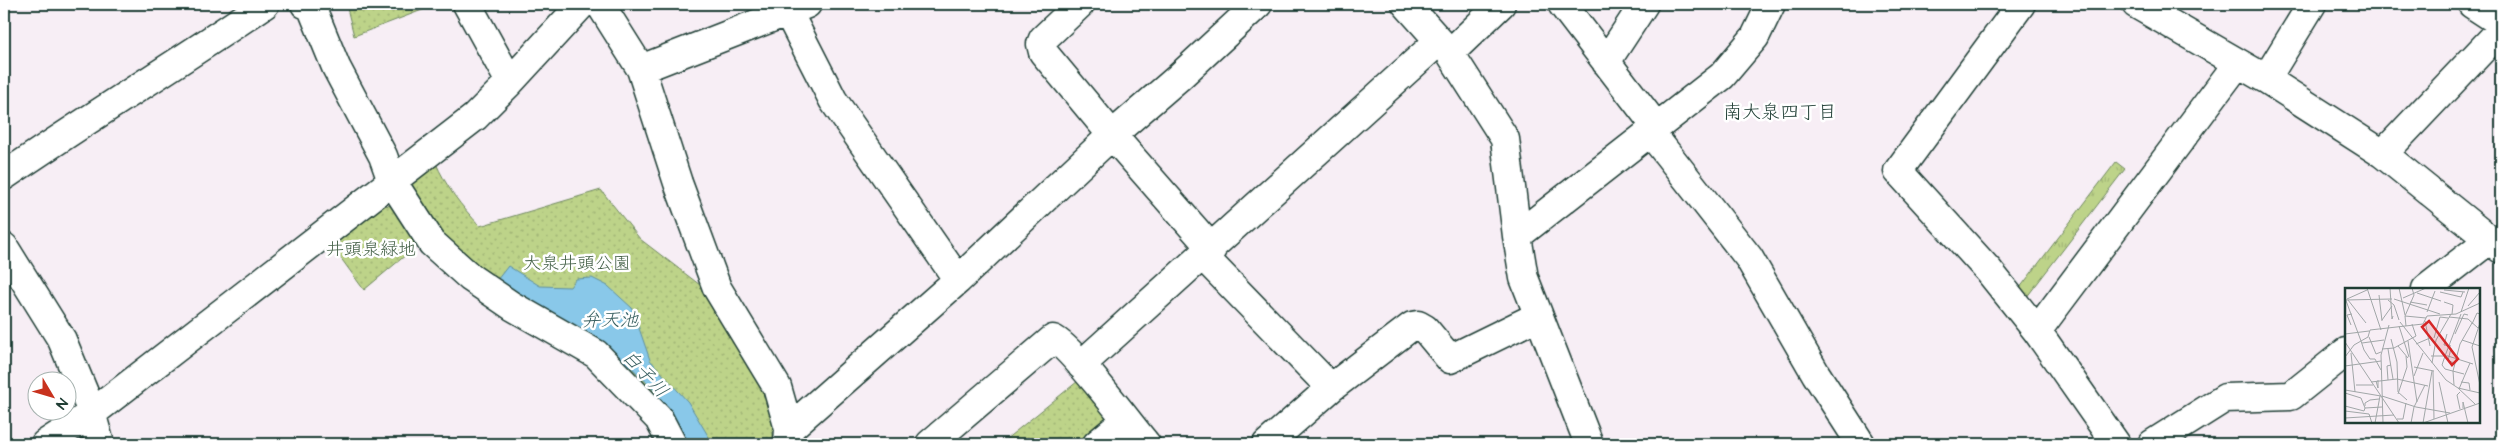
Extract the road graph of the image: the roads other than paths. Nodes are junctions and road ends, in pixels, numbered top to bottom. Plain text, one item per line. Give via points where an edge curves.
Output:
1 (265, 4) edge
2 (305, 4) edge
3 (466, 4) edge
4 (582, 4) edge
5 (600, 4) edge
6 (1080, 4) edge
7 (1258, 4) edge
8 (1406, 4) edge
9 (1502, 4) edge
10 (1562, 4) edge
11 (1644, 4) edge
12 (1771, 4) edge
13 (2021, 4) edge
14 (2312, 4) edge
15 (2472, 4) edge
16 (797, 8) edge
17 (2152, 8) edge
18 (751, 14) edge
19 (1444, 47) junction
20 (1606, 62) junction
21 (2238, 63) junction
22 (641, 69) junction
23 (2266, 79) junction
24 (510, 82) junction
25 (1654, 131) junction
26 (1112, 135) junction
27 (2383, 154) junction
28 (4, 176) edge
29 (392, 181) junction
30 (1517, 236) junction
31 (2495, 244) edge
32 (4, 247) edge
33 (1208, 252) junction
34 (958, 280) junction
35 (2428, 288) edge
36 (1538, 316) junction
37 (2037, 331) junction
38 (2345, 353) edge
39 (1081, 365) junction
40 (1331, 388) junction
41 (91, 414) junction
42 (1126, 420) junction
43 (788, 436) edge
44 (45, 444) edge
45 (100, 444) edge
46 (672, 444) edge
47 (930, 444) edge
48 (1097, 444) edge
49 (1146, 444) edge
50 (1266, 444) edge
51 (1589, 444) edge
52 (1861, 444) edge
53 (2116, 444) edge
54 (2152, 444) edge

1 - 28 street
2 - 29 street via 311,6 336,67 383,156
3 - 24 street
4 - 24 street
5 - 22 street
6 - 26 street via 1042,39 1041,44 1043,52
7 - 26 street
8 - 19 street
9 - 19 street
10 - 20 street
11 - 20 street
12 - 25 street via 1755,37 1722,76
13 - 37 street via 1898,171 1989,271
14 - 23 street
15 - 27 street via 2498,21 2499,32
16 - 18 street
16 - 34 street via 833,100
17 - 21 street
18 - 22 street
19 - 30 street via 1505,139
19 - 33 street
20 - 25 street
21 - 23 street
21 - 37 street
22 - 43 street via 678,184 715,282 777,387
23 - 27 street
24 - 29 street via 475,117
25 - 30 street
25 - 52 street via 1749,258
26 - 33 street
26 - 34 street
27 - 31 street
29 - 41 street
29 - 46 street via 432,244 478,283 512,306 596,354 659,418
30 - 36 street via 1524,278
31 - 35 street
32 - 41 street via 62,340
33 - 39 street
33 - 40 street
34 - 43 street
36 - 40 street via 1450,359 1425,329 1412,326
36 - 51 street
37 - 53 street
38 - 54 street via 2291,396 2225,398
39 - 42 street
39 - 47 street via 1058,341 1049,341
40 - 50 street
41 - 44 street
41 - 45 street
42 - 48 street
42 - 49 street

